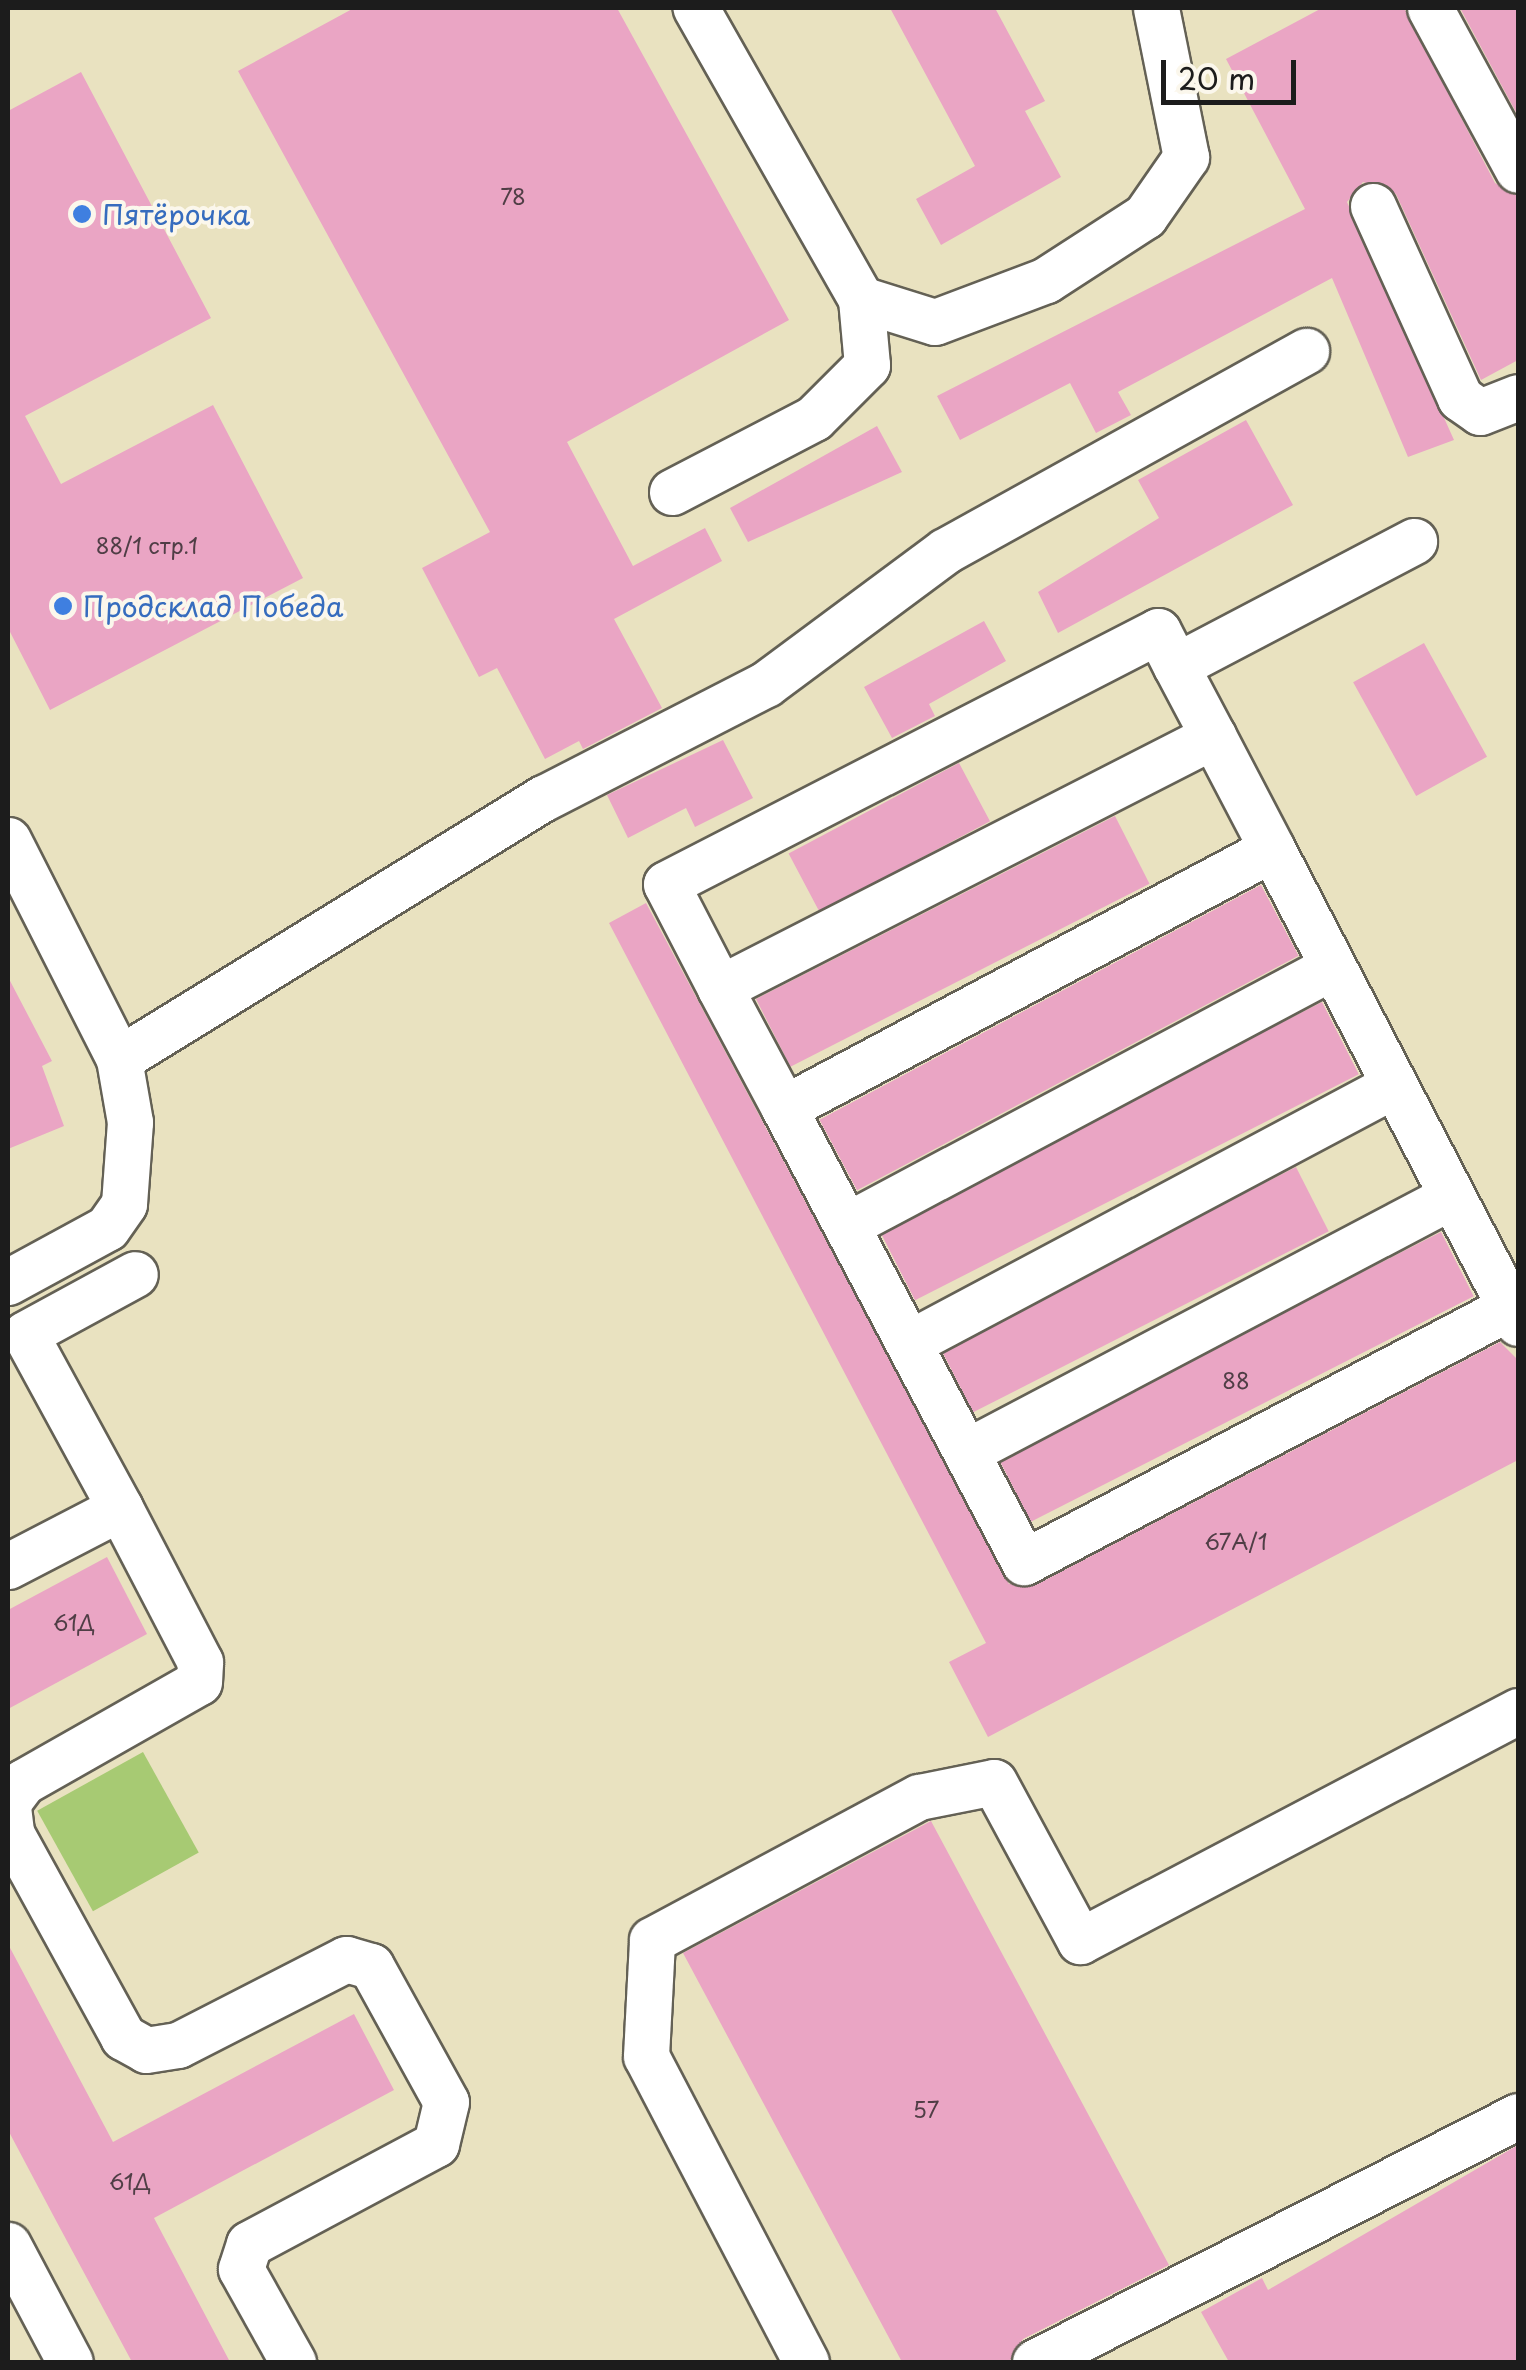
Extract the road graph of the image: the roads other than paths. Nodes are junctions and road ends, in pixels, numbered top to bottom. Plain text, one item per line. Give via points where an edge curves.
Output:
1 (696, 8) edge
2 (1156, 8) edge
3 (1430, 8) edge
4 (1518, 170) edge
5 (1373, 206) dead end
6 (861, 299) junction
7 (1306, 351) dead end
8 (1518, 397) edge
9 (672, 492) dead end
10 (1414, 541) dead end
11 (1176, 666) junction
12 (1213, 736) junction
13 (8, 840) edge
14 (1272, 849) junction
15 (1332, 967) junction
16 (720, 988) junction
17 (119, 1059) junction
18 (1394, 1085) junction
19 (784, 1108) junction
20 (1452, 1196) junction
21 (847, 1225) junction
22 (134, 1274) dead end
23 (8, 1282) edge
24 (1514, 1315) edge
25 (909, 1343) junction
26 (966, 1452) junction
27 (120, 1508) junction
28 (8, 1566) edge
29 (1518, 1711) edge
30 (8, 1804) edge
31 (1518, 2116) edge
32 (8, 2245) edge
33 (70, 2362) edge
34 (294, 2362) edge
35 (806, 2362) edge
36 (1035, 2362) edge

1 - 6 lane
2 - 6 lane via 1186,157 1145,216 1046,280 935,322
3 - 4 lane
5 - 8 lane via 1460,398 1480,412
6 - 9 lane via 866,365 814,418
7 - 17 lane via 945,551 766,684 544,798
10 - 11 lane
11 - 12 lane
11 - 16 lane via 1158,631 666,884
12 - 14 lane
12 - 16 lane
13 - 17 lane
14 - 15 lane
14 - 19 lane
15 - 18 lane
15 - 21 lane
16 - 19 lane
17 - 23 lane via 130,1122 124,1204 108,1228
18 - 20 lane
18 - 25 lane
19 - 21 lane
20 - 24 lane
20 - 26 lane
21 - 25 lane
22 - 27 lane via 25,1334
24 - 26 lane via 1024,1562
25 - 26 lane
27 - 28 lane
27 - 30 lane via 200,1662 199,1682 23,1782
29 - 35 lane via 1080,1941 994,1782 919,1798 652,1940 646,2056
30 - 34 lane via 11,1833 123,2038 146,2050 178,2045 346,1959 371,1966 446,2102 436,2144 248,2244 241,2269
31 - 36 lane
32 - 33 lane

